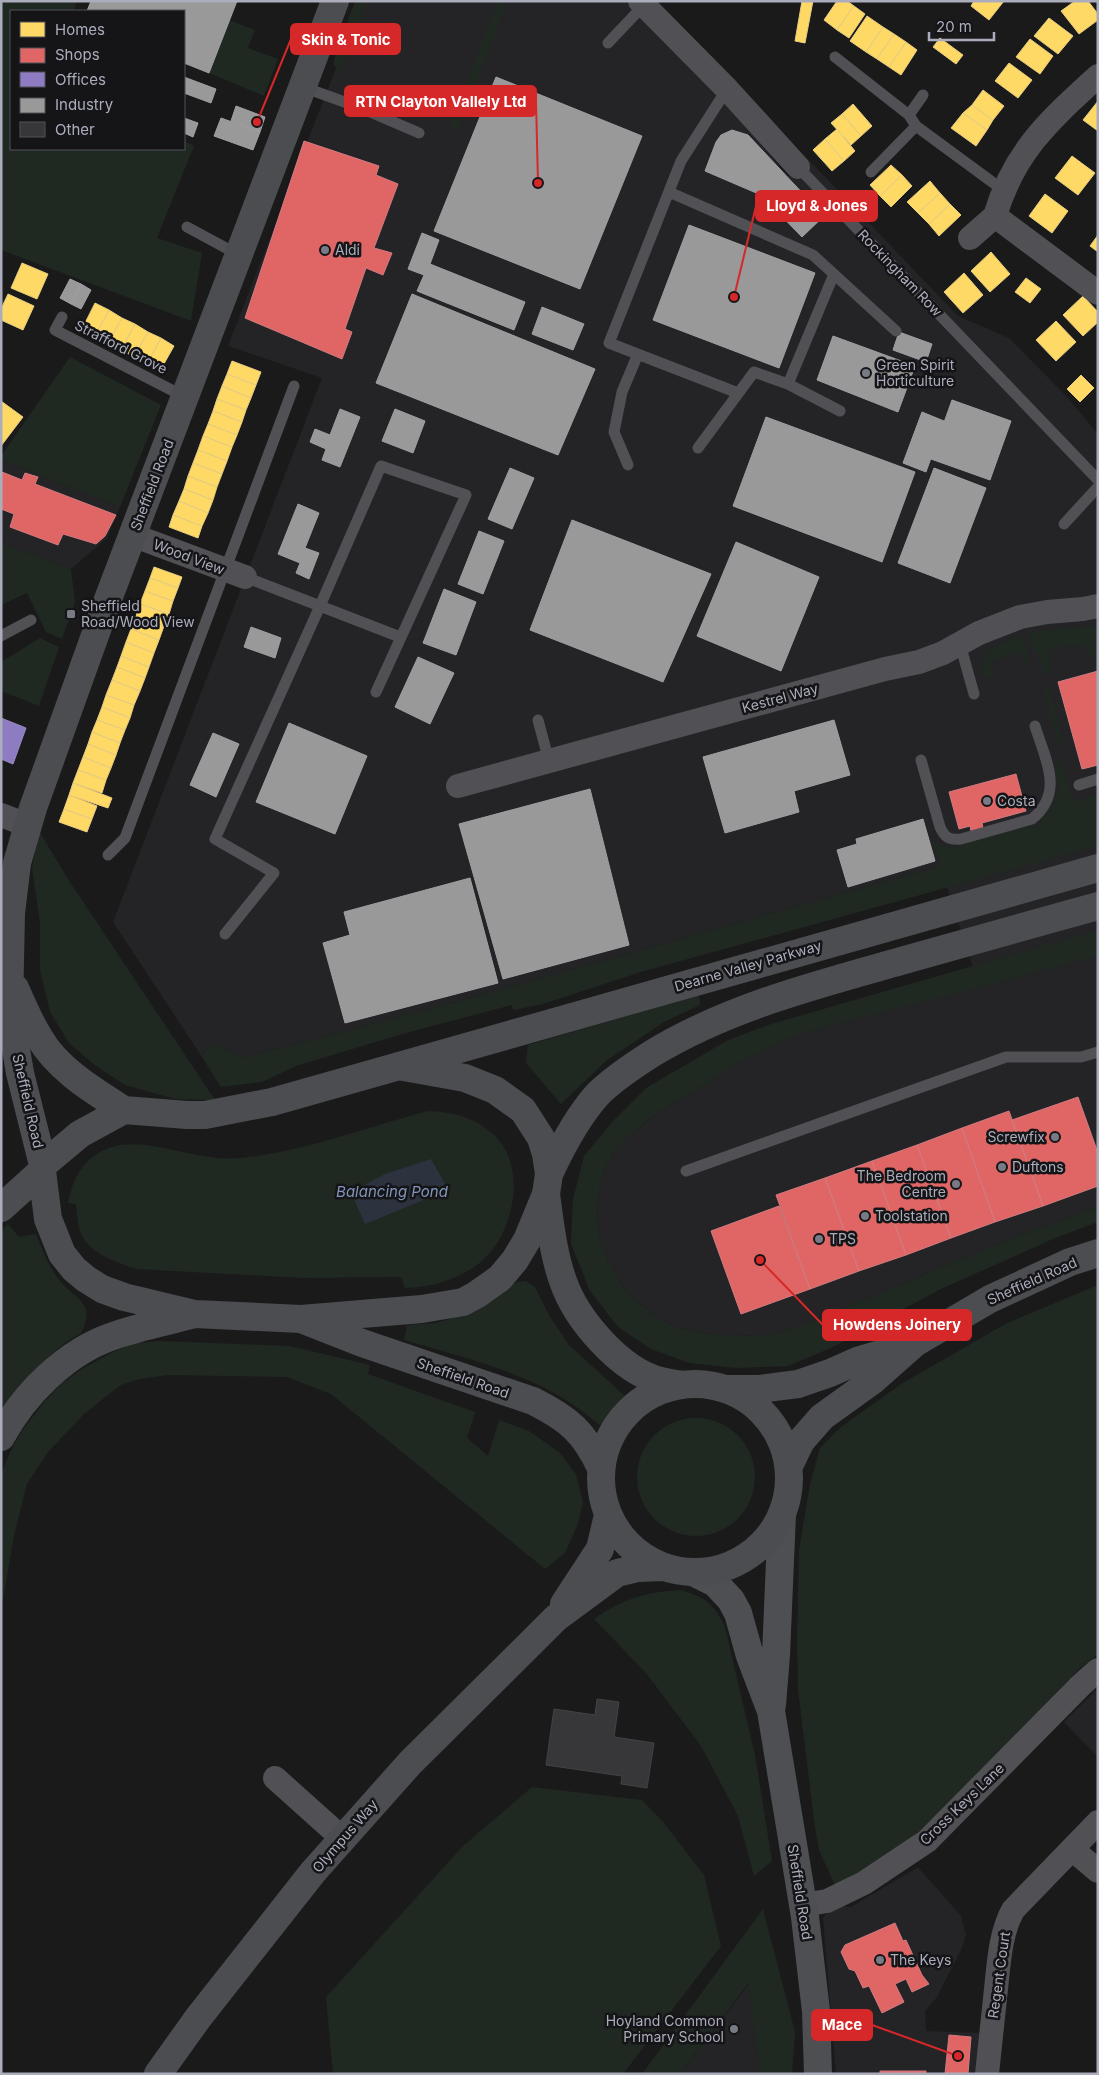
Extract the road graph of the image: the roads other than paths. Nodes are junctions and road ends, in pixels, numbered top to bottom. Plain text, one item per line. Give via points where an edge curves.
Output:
1 (335, 1) edge
2 (642, 3) edge
3 (608, 43) dead end
4 (834, 57) dead end
5 (1098, 76) edge
6 (303, 87) junction
7 (727, 89) junction
8 (923, 95) dead end
9 (908, 115) junction
10 (916, 126) junction
11 (419, 133) dead end
12 (798, 167) joint
13 (871, 172) dead end
14 (1003, 190) junction
15 (669, 192) junction
16 (995, 216) junction
17 (187, 226) dead end
18 (970, 238) dead end
19 (239, 255) junction
20 (834, 274) junction
21 (1098, 293) edge
22 (62, 317) dead end
23 (896, 331) dead end
24 (638, 354) junction
25 (788, 384) junction
26 (294, 386) dead end
27 (738, 393) junction
28 (185, 397) junction
29 (840, 411) dead end
30 (698, 448) dead end
31 (628, 465) dead end
32 (1098, 480) edge
33 (1098, 487) edge
34 (1064, 524) dead end
35 (132, 535) junction
36 (235, 574) junction
37 (320, 606) junction
38 (1098, 606) edge
39 (31, 620) dead end
40 (1, 636) edge
41 (400, 637) junction
42 (960, 644) junction
43 (376, 692) dead end
44 (974, 694) dead end
45 (538, 720) dead end
46 (1035, 726) dead end
47 (921, 760) dead end
48 (549, 761) junction
49 (1098, 779) edge
50 (1079, 784) dead end
51 (458, 786) dead end
52 (1, 815) edge
53 (27, 825) junction
54 (108, 855) dead end
55 (1098, 868) edge
56 (1098, 906) edge
57 (225, 934) dead end
58 (10, 977) junction
59 (9, 1008) junction
60 (1098, 1052) edge
61 (398, 1066) junction
62 (1, 1074) edge
63 (124, 1110) junction
64 (43, 1168) junction
65 (686, 1171) dead end
66 (548, 1184) junction
67 (1, 1208) edge
68 (1098, 1253) edge
69 (195, 1314) junction
70 (301, 1319) junction
71 (916, 1343) junction
72 (684, 1385) junction
73 (726, 1389) junction
74 (1, 1437) edge
75 (789, 1466) junction
76 (601, 1468) junction
77 (782, 1514) junction
78 (608, 1515) junction
79 (662, 1567) junction
80 (695, 1573) junction
81 (556, 1618) junction
82 (1098, 1670) edge
83 (771, 1711) junction
84 (275, 1778) dead end
85 (1098, 1822) edge
86 (342, 1839) junction
87 (1072, 1849) junction
88 (1098, 1871) edge
89 (803, 1906) junction
90 (158, 2074) edge
91 (818, 2074) edge
92 (986, 2074) edge

1 - 6 main road, Sheffield Road
2 - 3 lane
2 - 7 street, Rockingham Row
4 - 9 lane
5 - 14 street via 1038,133
6 - 11 lane
6 - 19 main road, Sheffield Road
7 - 12 street, Rockingham Row
7 - 15 lane via 681,161
8 - 9 lane
9 - 10 lane
10 - 13 lane
10 - 14 lane
12 - 32 lane, Rockingham Row
14 - 16 street
15 - 20 lane via 813,255
15 - 24 lane via 609,343
16 - 18 street
16 - 21 street
17 - 19 lane
19 - 28 main road, Sheffield Road
20 - 23 lane
20 - 25 lane
22 - 28 lane, Strafford Grove via 55,330
24 - 27 lane
24 - 31 lane via 622,392 614,432
25 - 27 lane via 754,372
25 - 29 lane
26 - 36 lane
27 - 30 lane
28 - 35 main road, Sheffield Road
33 - 34 lane
35 - 36 street, Wood View
35 - 53 main road, Sheffield Road
36 - 37 lane
36 - 54 lane via 125,838
37 - 41 lane
37 - 41 lane via 381,466 466,495
37 - 57 lane via 215,840 274,873
38 - 42 street, Kestrel Way via 1020,617
39 - 40 lane
41 - 43 lane
42 - 44 lane
42 - 48 street, Kestrel Way via 919,662
45 - 48 lane
46 - 47 lane via 1052,780 1051,791 1040,812 1032,819 950,840 940,827
48 - 51 street, Kestrel Way
49 - 50 lane
52 - 53 street
53 - 58 main road, Sheffield Road via 17,863 11,914
55 - 61 main road, Dearne Valley Parkway
56 - 66 main road via 835,980 725,1016 699,1028 643,1059 600,1093 584,1111 558,1153
58 - 59 main road, Sheffield Road
58 - 63 main road, Sheffield Road via 39,1038 50,1051 79,1080
59 - 62 main road
59 - 64 main road, Sheffield Road via 20,1073
60 - 65 lane via 1081,1057 1006,1057
61 - 63 main road, Dearne Valley Parkway via 227,1112 187,1115
61 - 66 main road via 465,1078 510,1099 523,1110 541,1138 546,1154
63 - 64 main road via 80,1134
64 - 67 main road
64 - 69 main road, Sheffield Road via 48,1219 62,1254 74,1270 102,1289 124,1297
66 - 70 main road via 527,1240 515,1260 500,1278 476,1295 450,1305 422,1309
66 - 72 main road via 555,1256 573,1305 586,1325 607,1348 633,1368 659,1381
68 - 71 main road, Sheffield Road via 1070,1262 990,1299
69 - 70 main road
69 - 74 main road via 112,1336 81,1351 41,1384
70 - 76 main road, Sheffield Road via 539,1404 562,1416 577,1431 592,1449
71 - 73 main road, Sheffield Road via 798,1384
71 - 75 main road, Sheffield Road via 872,1381 831,1409 801,1441
72 - 73 main road
72 - 76 main road via 654,1394 628,1412 610,1438
73 - 75 main road via 766,1416 783,1444
75 - 77 main road via 789,1487
76 - 78 main road via 602,1492
77 - 80 main road via 762,1545 748,1556 714,1571
77 - 83 main road, Sheffield Road
78 - 79 main road via 630,1546
78 - 81 main road, Olympus Way via 600,1549
79 - 80 main road
79 - 81 main road, Olympus Way via 617,1573
80 - 83 main road, Sheffield Road via 715,1583 731,1600
81 - 86 main road, Olympus Way via 410,1763
82 - 89 street, Cross Keys Lane via 926,1841 864,1883 827,1901
83 - 89 main road, Sheffield Road
84 - 86 street
85 - 87 street, Regent Court
86 - 90 main road, Olympus Way via 198,2018
87 - 88 street
87 - 92 street, Regent Court via 1008,1919 1002,1940
89 - 91 main road, Sheffield Road via 816,2010

